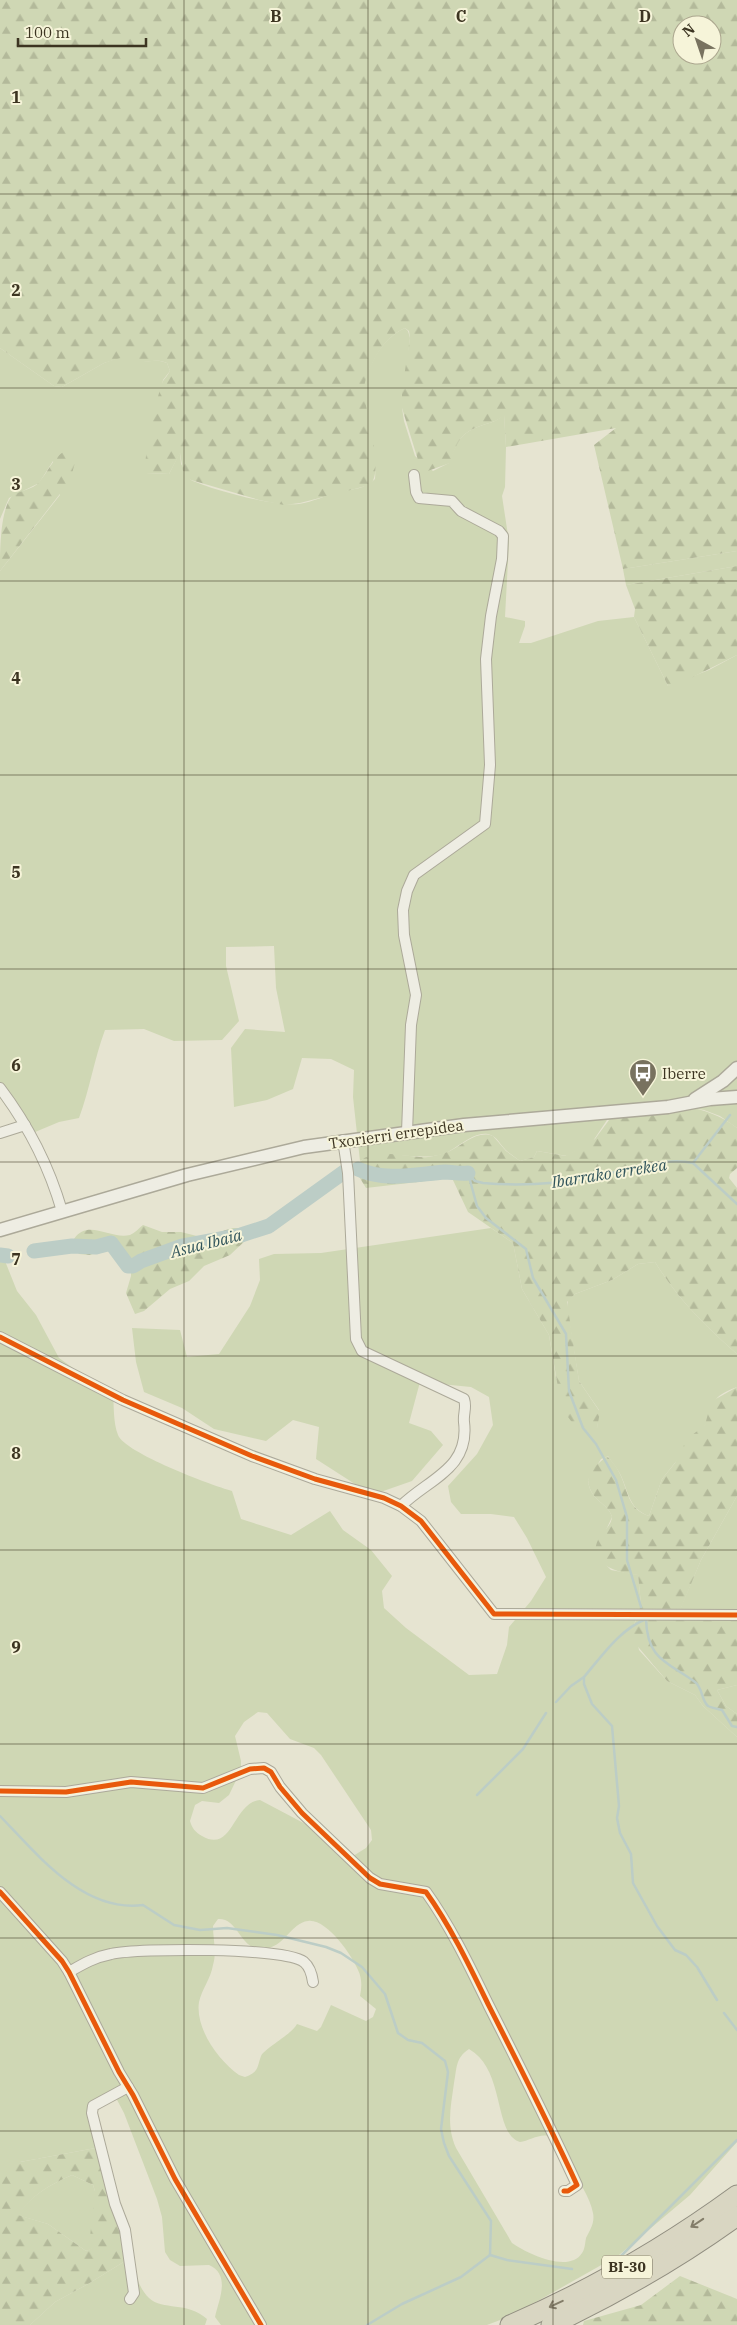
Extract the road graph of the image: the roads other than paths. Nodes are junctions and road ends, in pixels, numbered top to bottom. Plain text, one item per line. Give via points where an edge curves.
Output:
1 (414, 475) dead end
2 (737, 1068) edge
3 (723, 1081) junction
4 (0, 1088) edge
5 (735, 1097) edge
6 (686, 1103) junction
7 (26, 1125) junction
8 (407, 1132) junction
9 (0, 1133) edge
10 (343, 1140) junction
11 (62, 1211) junction
12 (0, 1230) edge
13 (0, 1337) edge
14 (401, 1506) junction
15 (737, 1615) edge
16 (0, 1791) edge
17 (0, 1892) edge
18 (69, 1972) junction
19 (313, 1982) dead end
20 (128, 2087) junction
21 (564, 2191) dead end
22 (737, 2195) edge
23 (737, 2216) edge
24 (130, 2298) dead end
25 (261, 2325) edge
26 (510, 2325) edge
27 (551, 2325) edge

1 - 8 street via 419,498 452,501 468,516 503,536 486,659 490,765 485,824 414,875 407,891 404,935 416,995 411,1025
2 - 3 street
3 - 5 street via 725,1091
3 - 6 street
4 - 7 street
5 - 6 street, Txorierri errepidea
6 - 8 street, Txorierri errepidea
7 - 9 street
7 - 11 street via 53,1183
8 - 10 street, Txorierri errepidea
10 - 11 street, Txorierri errepidea via 224,1164
10 - 14 street via 359,1347 406,1374 464,1400 466,1406 464,1420 467,1432 452,1466
11 - 12 street, Txorierri errepidea
13 - 14 street via 123,1400 274,1465
14 - 15 street via 421,1521 494,1614
16 - 21 street via 66,1792 131,1782 203,1788 250,1769 264,1768 271,1772 302,1813 370,1878 380,1884 426,1892 433,1902 462,1952 577,2185
17 - 18 street
18 - 19 street via 91,1960 126,1951 260,1952 292,1956 304,1962
18 - 20 street
20 - 24 street via 93,2106 92,2113 115,2204 125,2230 134,2293
20 - 25 street via 175,2178
22 -> 26 highway, BI-30 via 623,2269
23 - 27 highway, BI-30 via 652,2272

